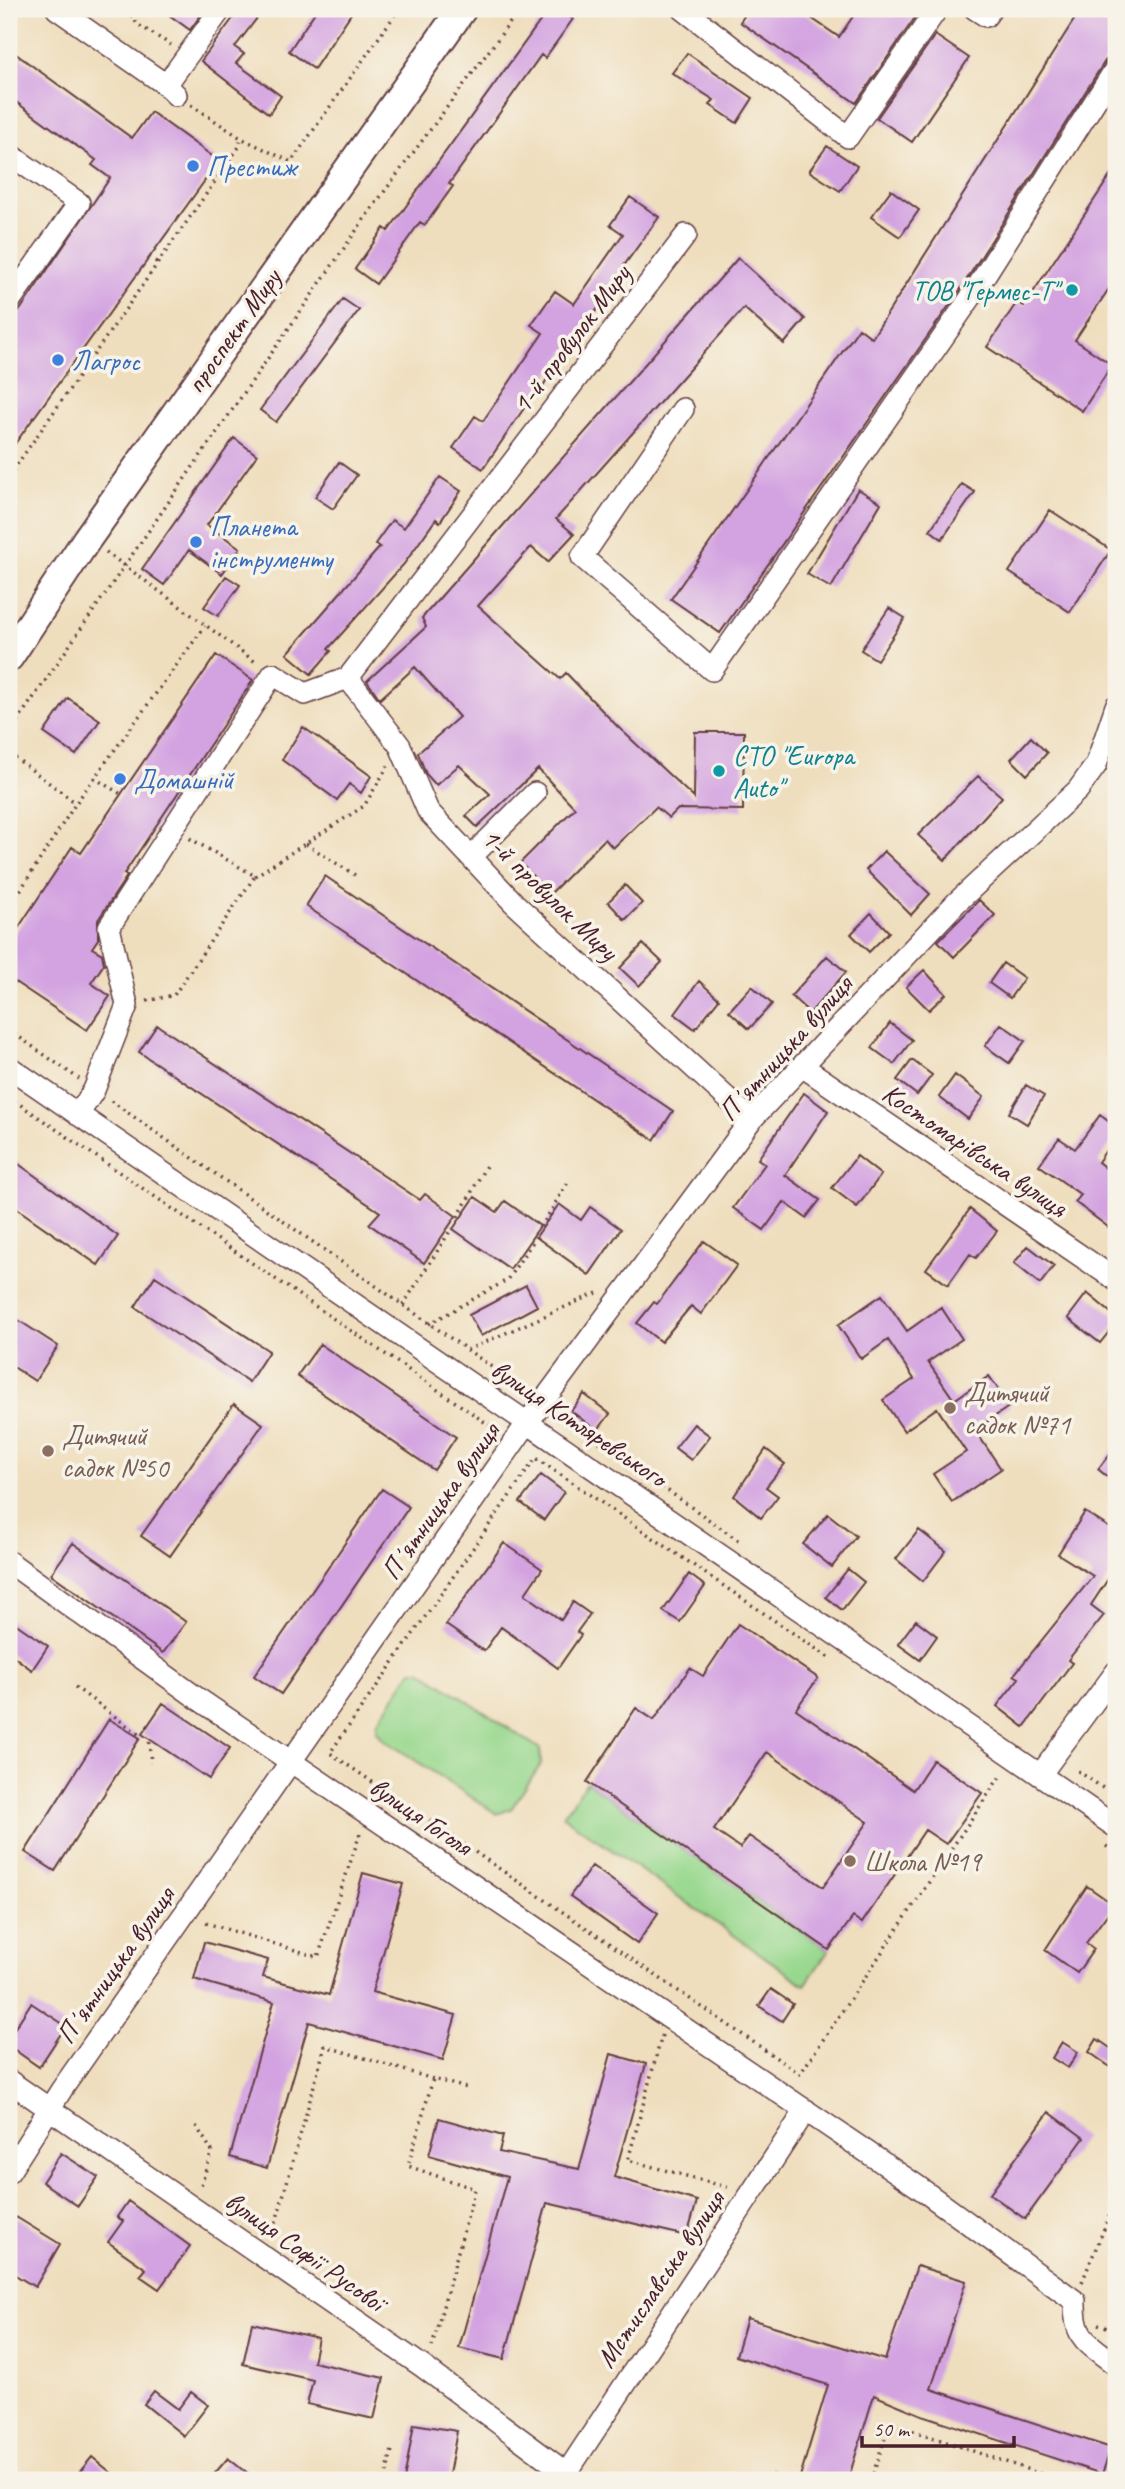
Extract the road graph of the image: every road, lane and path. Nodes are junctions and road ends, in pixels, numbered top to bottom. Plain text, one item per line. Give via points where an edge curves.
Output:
1 (57, 9) edge
2 (128, 9) edge
3 (221, 9) edge
4 (398, 9) edge
5 (462, 9) edge
6 (520, 9) edge
7 (937, 9) edge
8 (975, 9) edge
9 (991, 9) edge
10 (695, 12) edge
11 (185, 59) junction
12 (1116, 68) edge
13 (171, 90) junction
14 (241, 138) junction
15 (9, 154) edge
16 (686, 236) dead end
17 (149, 257) dead end
18 (158, 263) junction
19 (9, 302) edge
20 (683, 409) dead end
21 (9, 476) edge
22 (87, 539) junction
23 (124, 565) junction
24 (205, 626) junction
25 (9, 657) edge
26 (273, 674) junction
27 (348, 678) junction
28 (1116, 706) edge
29 (9, 733) edge
30 (400, 746) junction
31 (9, 753) edge
32 (94, 778) junction
33 (535, 793) dead end
34 (121, 794) dead end
35 (76, 803) junction
36 (173, 828) junction
37 (306, 844) junction
38 (471, 857) junction
39 (255, 876) junction
40 (358, 877) dead end
41 (9, 908) edge
42 (127, 1005) junction
43 (9, 1030) edge
44 (802, 1066) junction
45 (9, 1067) edge
46 (94, 1090) junction
47 (9, 1097) edge
48 (78, 1115) junction
49 (751, 1121) junction
50 (488, 1162) dead end
51 (568, 1182) dead end
52 (458, 1217) dead end
53 (541, 1227) dead end
54 (452, 1228) dead end
55 (536, 1237) dead end
56 (634, 1277) junction
57 (1116, 1280) edge
58 (403, 1305) junction
59 (429, 1324) junction
60 (467, 1350) junction
61 (519, 1386) dead end
62 (528, 1422) junction
63 (492, 1427) dead end
64 (536, 1458) dead end
65 (9, 1562) edge
66 (1116, 1672) edge
67 (75, 1687) dead end
68 (141, 1736) dead end
69 (149, 1742) dead end
70 (292, 1761) junction
71 (151, 1763) dead end
72 (1078, 1771) dead end
73 (1002, 1775) dead end
74 (1040, 1775) junction
75 (1116, 1797) edge
76 (363, 1827) dead end
77 (1116, 1827) edge
78 (206, 1923) dead end
79 (662, 2033) dead end
80 (433, 2079) junction
81 (9, 2081) edge
82 (467, 2088) dead end
83 (49, 2109) junction
84 (806, 2110) junction
85 (196, 2126) dead end
86 (9, 2172) edge
87 (201, 2185) dead end
88 (730, 2188) dead end
89 (1116, 2200) edge
90 (272, 2236) dead end
91 (1075, 2301) junction
92 (432, 2349) dead end
93 (1116, 2365) edge
94 (392, 2450) dead end
95 (1116, 2458) edge
96 (773, 2473) dead end
97 (564, 2477) edge
98 (385, 2480) edge
99 (771, 2480) edge
100 (871, 2480) edge
101 (1059, 2480) edge
102 (1106, 2480) edge

1 - 13 street
2 - 11 path via 137,24
3 - 11 street
4 - 14 path via 290,162
5 - 22 main road, проспект Миру
6 - 23 path via 367,215
7 - 10 street via 848,136
8 - 9 street via 986,16
11 - 13 street
12 - 20 street via 971,297 712,670 582,557
13 - 14 path
14 - 18 path
15 - 19 street via 79,203
16 - 27 street, 1-й провулок Миру
17 - 18 path
18 - 21 path
22 - 23 path
22 - 25 main road, проспект Миру
23 - 24 path
23 - 29 path
24 - 26 path
24 - 32 path
26 - 27 street via 305,694
26 - 36 street
27 - 30 street, 1-й провулок Миру
28 - 44 street, Пʼятницька вулиця via 1096,765 1079,790 957,903
30 - 37 path via 364,806
30 - 38 street, 1-й провулок Миру via 428,811
31 - 35 path
32 - 34 path
32 - 35 path
33 - 38 street
35 - 41 path
36 - 39 path
36 - 42 street via 109,927
37 - 39 path
37 - 40 path
38 - 49 street, 1-й провулок Миру via 514,903
39 - 42 path via 174,995
42 - 46 street
43 - 46 path
44 - 49 street, Пʼятницька вулиця
44 - 57 street, Костомарівська вулиця
45 - 48 street, вулиця Котляревського
46 - 48 street
46 - 58 path
47 - 63 path
48 - 62 street, вулиця Котляревського
49 - 56 street, Пʼятницька вулиця
50 - 52 path
51 - 53 path
54 - 58 path
55 - 59 path via 507,1280
56 - 60 path
56 - 62 street, Пʼятницька вулиця
58 - 59 path
59 - 60 path
60 - 61 path
62 - 70 street, Пʼятницька вулиця
62 - 74 street, вулиця Котляревського
64 - 73 path via 330,1753 800,2074
65 - 70 street, вулиця Гоголя
66 - 74 street
67 - 68 path
69 - 71 path
70 - 83 street, Пʼятницька вулиця
70 - 84 street, вулиця Гоголя
72 - 75 path
74 - 77 street, вулиця Котляревського
76 - 78 path via 318,1957
79 - 88 path via 628,2160
80 - 82 path
80 - 90 path via 325,2046
80 - 92 path via 408,2166 475,2189
81 - 83 street, вулиця Софії Русової
83 - 86 street, Пʼятницька вулиця
83 - 97 street, вулиця Софії Русової via 411,2359
84 - 91 street, вулиця Гоголя
84 - 97 street, Мстиславська вулиця
85 - 87 path via 212,2151
89 - 91 path
91 - 93 street via 1074,2325 1082,2338
94 - 98 path
95 - 102 path
96 - 99 path
100 - 101 path via 890,2423

